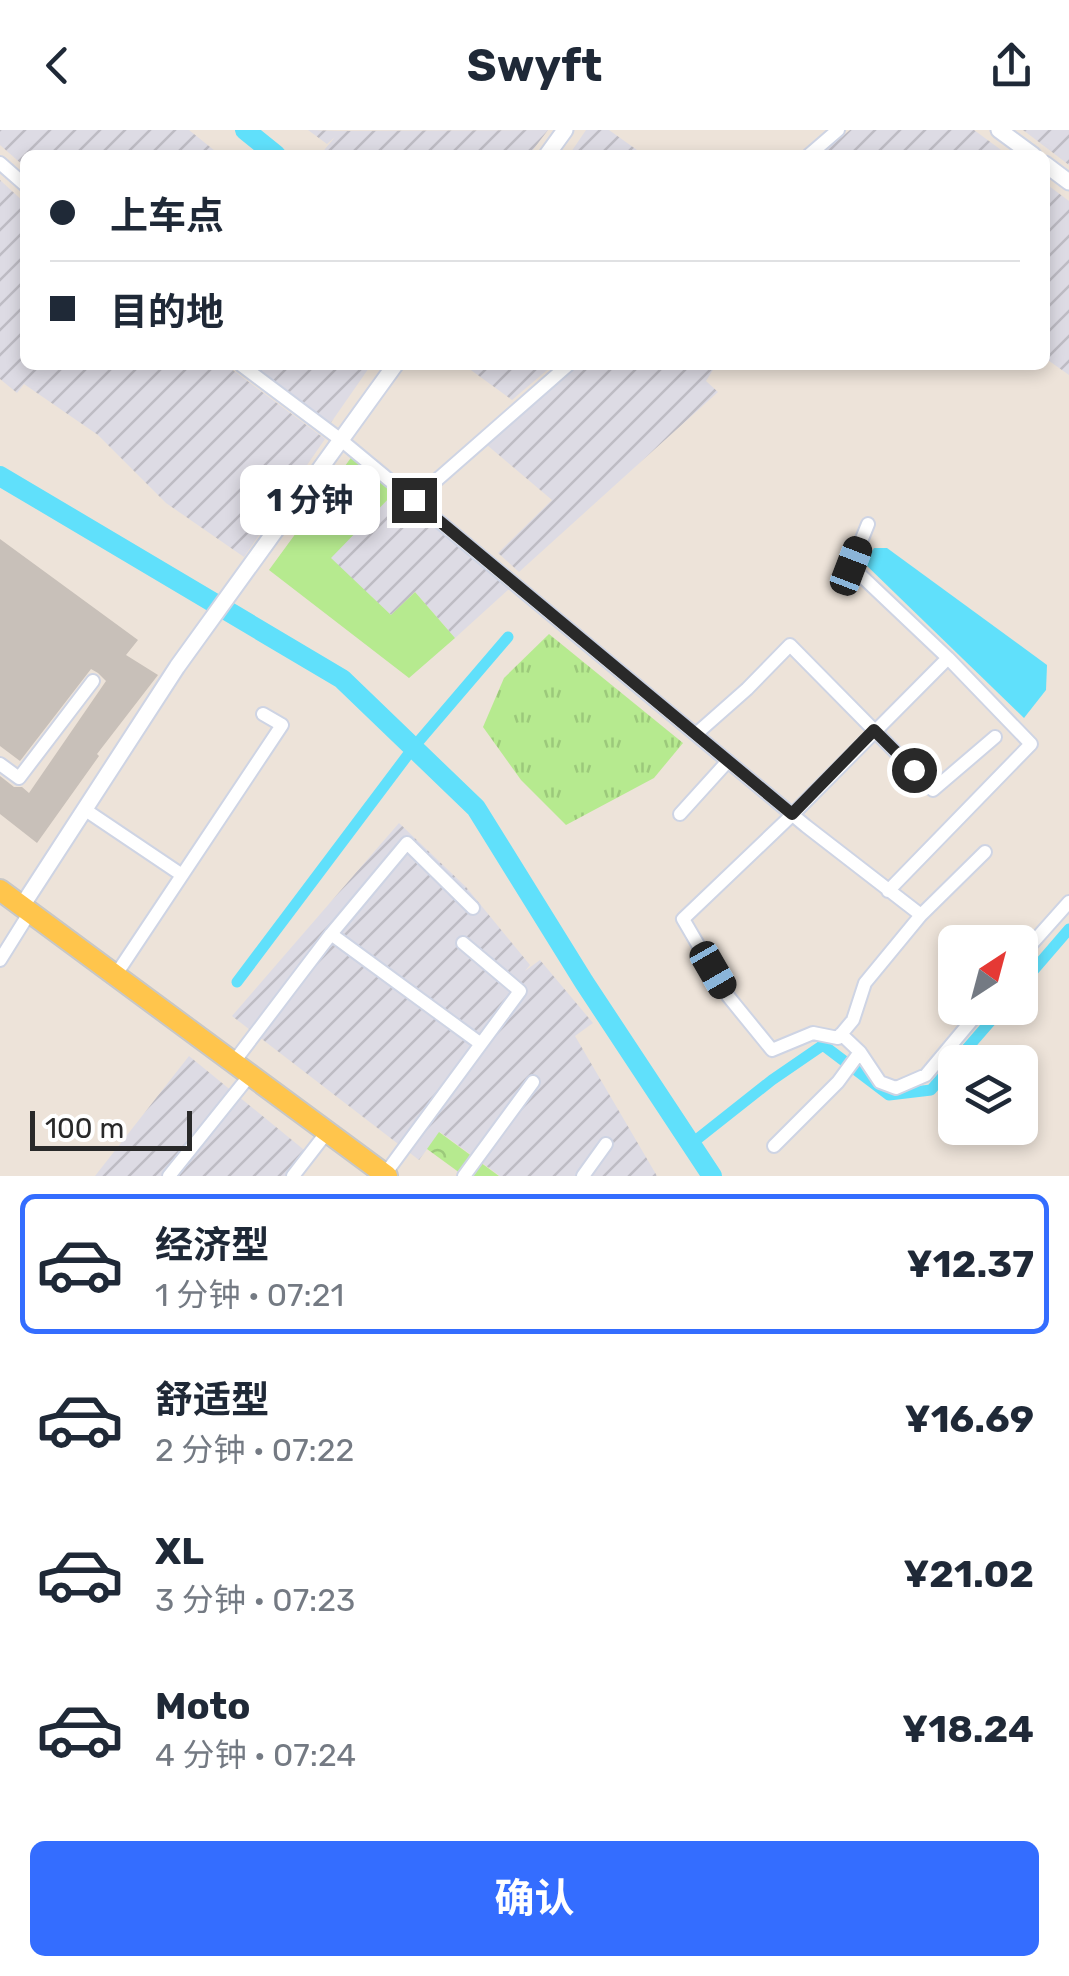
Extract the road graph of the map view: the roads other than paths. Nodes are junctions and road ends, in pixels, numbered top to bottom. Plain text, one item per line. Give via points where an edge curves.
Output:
1 (838, 130) edge
2 (1000, 130) edge
3 (815, 150) edge
4 (1026, 150) edge
5 (0, 163) edge
6 (20, 181) edge
7 (248, 370) edge
8 (391, 370) edge
9 (562, 370) edge
10 (341, 440) junction
11 (414, 500) junction
12 (868, 524) dead end
13 (948, 658) junction
14 (92, 681) dead end
15 (263, 714) dead end
16 (874, 730) junction
17 (696, 734) junction
18 (996, 737) dead end
19 (728, 761) junction
20 (0, 764) edge
21 (84, 809) junction
22 (680, 814) dead end
23 (792, 814) junction
24 (985, 852) dead end
25 (182, 875) junction
26 (0, 890) edge
27 (888, 892) junction
28 (1069, 902) edge
29 (472, 908) dead end
30 (26, 909) junction
31 (921, 915) junction
32 (331, 934) junction
33 (1038, 937) edge
34 (463, 943) dead end
35 (0, 960) edge
36 (116, 976) junction
37 (968, 1025) edge
38 (840, 1034) junction
39 (480, 1044) junction
40 (860, 1052) junction
41 (242, 1069) junction
42 (532, 1082) dead end
43 (327, 1132) junction
44 (606, 1144) dead end
45 (774, 1146) dead end
46 (386, 1175) edge
47 (170, 1176) edge
48 (293, 1176) edge
49 (464, 1176) edge
50 (583, 1176) edge

1 - 3 street
2 - 4 street
5 - 6 street
7 - 10 street
8 - 10 street
9 - 11 street
10 - 11 street
10 - 21 street
11 - 17 street
12 - 13 street via 851,566
13 - 16 street
13 - 27 street via 1030,744
14 - 20 street via 19,778
15 - 25 street via 282,725
16 - 17 street via 790,645
16 - 18 street via 933,790
16 - 23 street
17 - 19 street
19 - 22 street
19 - 23 street
21 - 25 street
21 - 30 street
23 - 27 street
23 - 38 street via 683,919 728,996 772,1050 813,1033
24 - 31 street
25 - 36 street
26 - 30 main road
27 - 31 street
28 - 33 street
29 - 32 street via 407,843
30 - 35 street
30 - 36 main road
31 - 38 street via 865,983 853,1020
32 - 39 street
32 - 41 street
34 - 39 street via 520,991
36 - 41 main road
37 - 40 street via 926,1074 896,1088 880,1082
38 - 40 street
39 - 46 street
40 - 45 street
41 - 43 main road
41 - 47 street
42 - 49 street
43 - 46 main road
43 - 48 street
44 - 50 street

